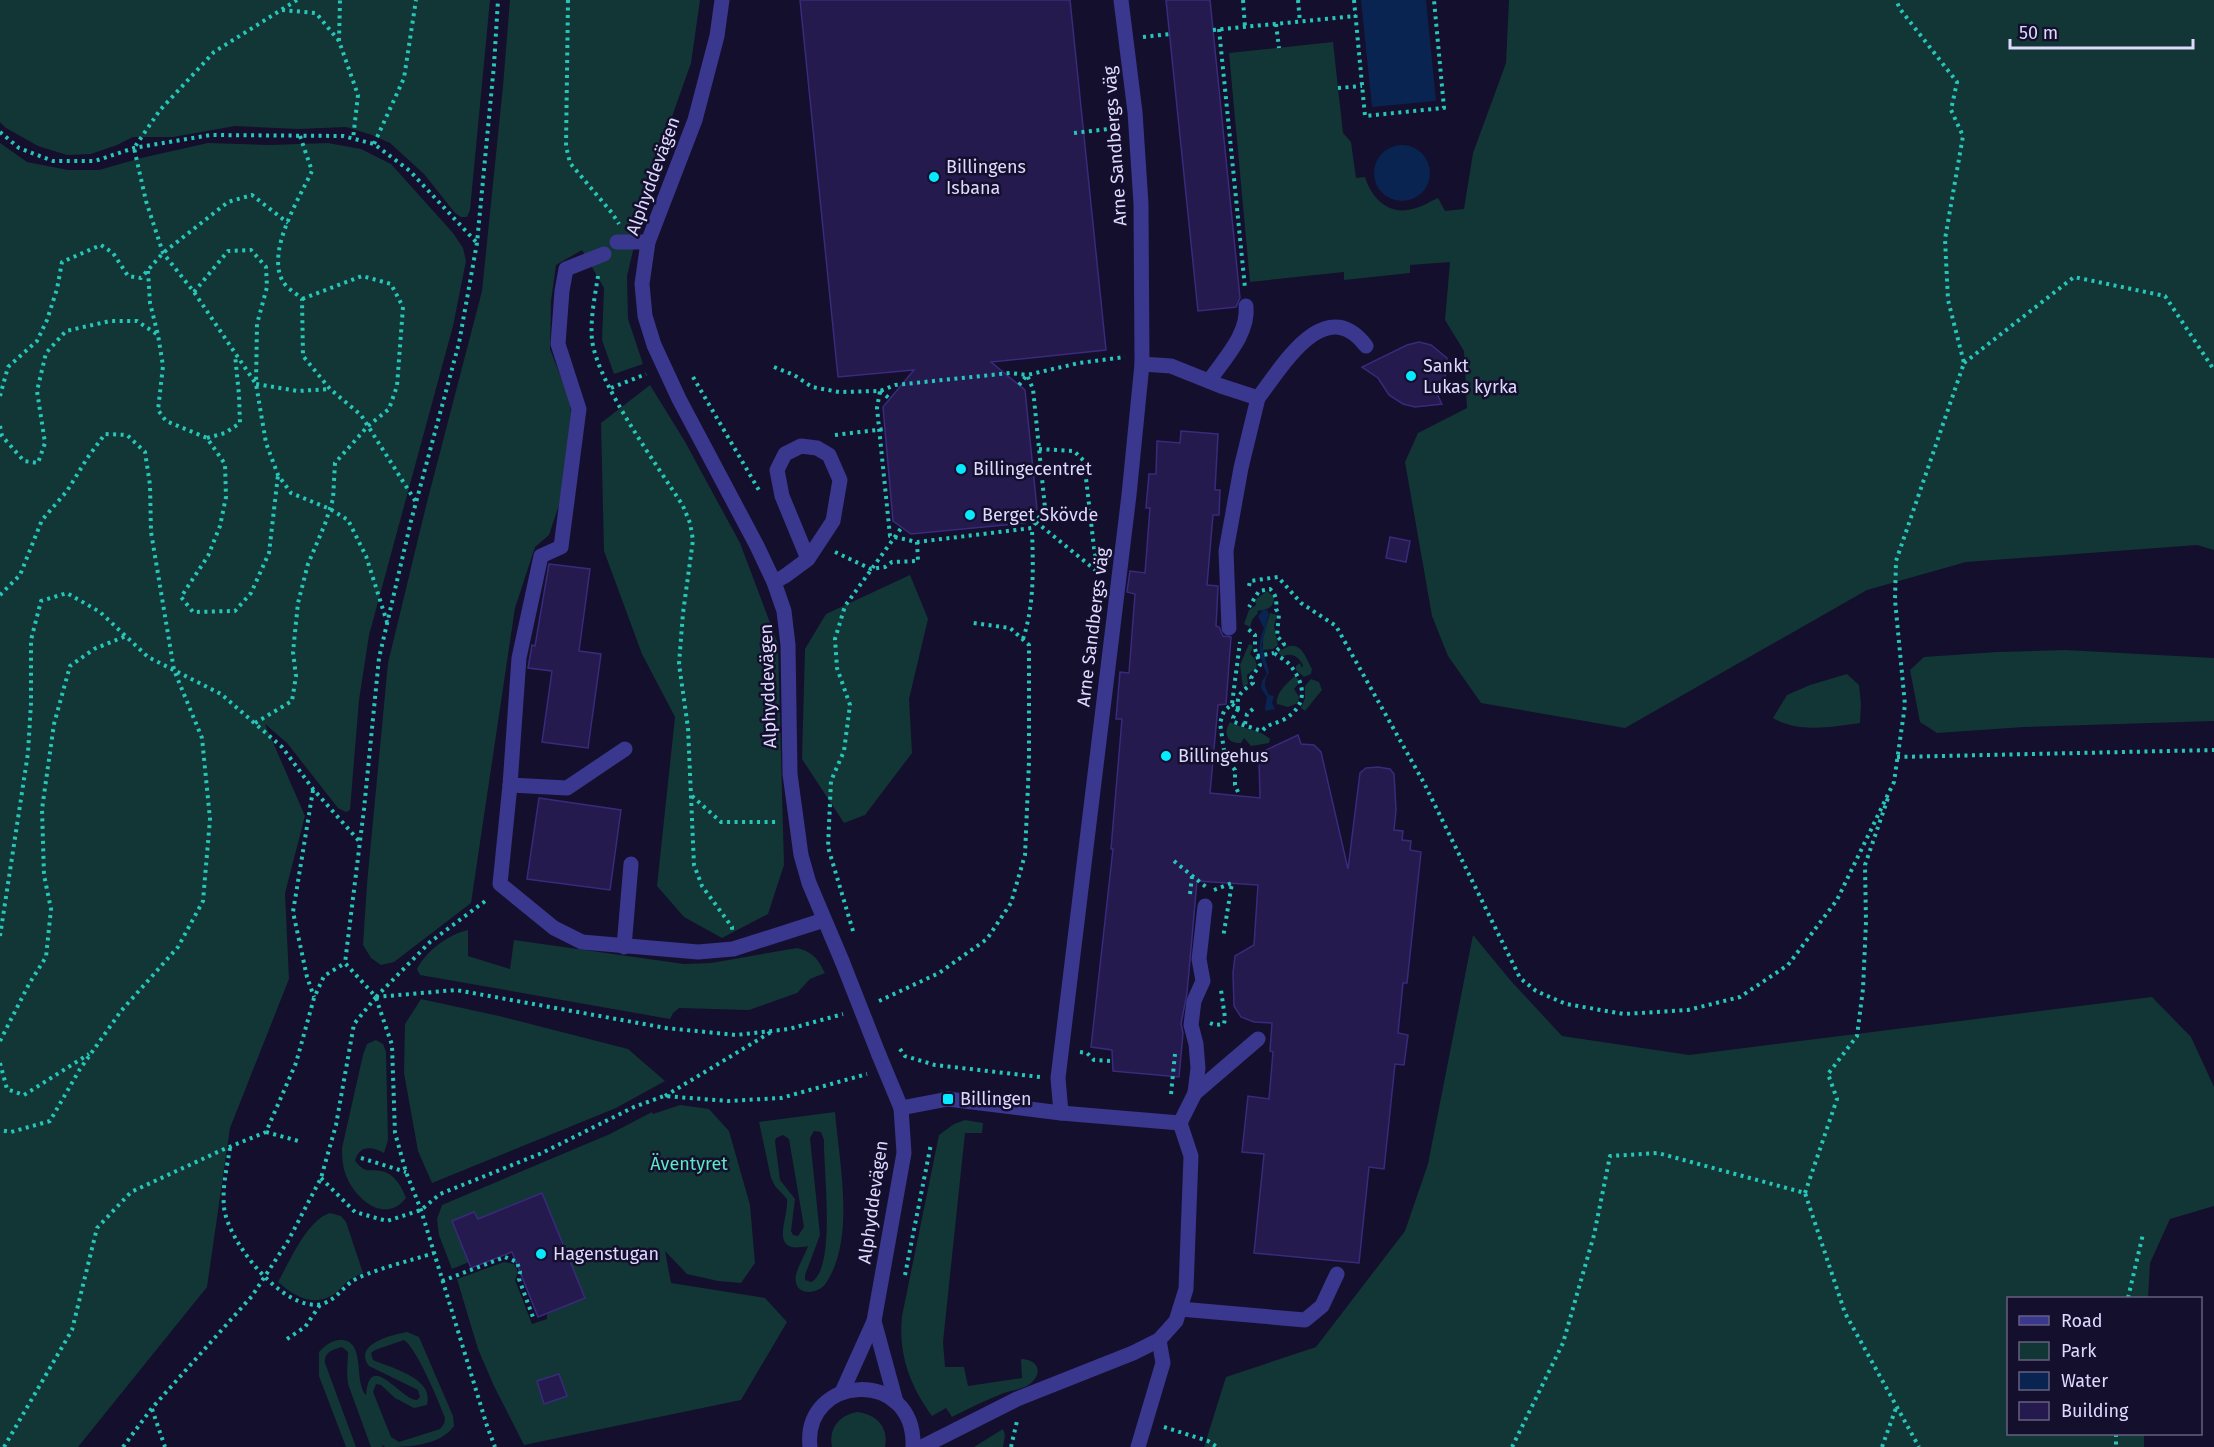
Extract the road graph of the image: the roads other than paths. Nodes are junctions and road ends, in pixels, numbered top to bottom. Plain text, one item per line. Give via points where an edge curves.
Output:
1 (722, 0) edge
2 (1121, 0) edge
3 (617, 242) road end
4 (648, 242) junction
5 (604, 254) road end
6 (1246, 306) road end
7 (1366, 346) dead end
8 (1142, 364) junction
9 (1209, 381) junction
10 (1258, 398) junction
11 (808, 559) junction
12 (774, 582) junction
13 (1236, 626) road end
14 (625, 748) dead end
15 (510, 785) junction
16 (631, 864) dead end
17 (1205, 906) dead end
18 (824, 920) junction
19 (624, 947) junction
20 (1258, 1039) dead end
21 (1195, 1093) junction
22 (901, 1108) junction
23 (1061, 1113) junction
24 (1180, 1123) junction
25 (1337, 1274) dead end
26 (1180, 1309) junction
27 (874, 1321) junction
28 (1159, 1340) junction
29 (842, 1392) junction
30 (896, 1402) junction
31 (810, 1447) edge
32 (913, 1447) edge
33 (922, 1447) edge
34 (1138, 1447) edge

1 - 4 street, Alphyddevägen via 717,36 695,120
2 - 8 street, Arne Sandbergs väg via 1135,112 1141,204
3 - 4 street
4 - 12 street, Alphyddevägen via 642,284 645,316 654,345
5 - 15 street via 566,268 558,344 579,409 561,547 541,556 519,658
6 - 9 street via 1248,319
7 - 10 street via 1358,335 1341,328 1313,333
8 - 9 street via 1171,366
8 - 23 street, Arne Sandbergs väg via 1130,495 1061,1050
9 - 10 street
10 - 13 street via 1226,551
11 - 11 street via 833,521 840,480 829,455 817,448 801,447 785,454 777,470 782,496
11 - 12 street
12 - 18 street, Alphyddevägen via 784,611 788,645 790,774 796,823 804,864
14 - 15 street via 567,788
15 - 19 street via 500,884 545,922 573,938
16 - 19 street
17 - 21 street via 1199,959 1203,981 1194,1001 1191,1025 1197,1044
18 - 19 street via 733,949 698,952
18 - 22 street, Alphyddevägen, bridge
20 - 21 street
21 - 24 street
22 - 23 street via 948,1099
22 - 27 street, Alphyddevägen via 904,1153
23 - 24 street
24 - 26 street via 1191,1156 1186,1289
25 - 26 street via 1322,1306 1305,1320
26 - 28 street via 1176,1321
27 - 29 street, Alphyddevägen
27 - 30 street, Alphyddevägen
28 - 33 street via 1107,1365 1017,1399
28 - 34 street via 1163,1363
29 - 30 street via 870,1389
29 - 31 street via 825,1402 814,1418
30 - 32 street, Alphyddevägen via 908,1416

